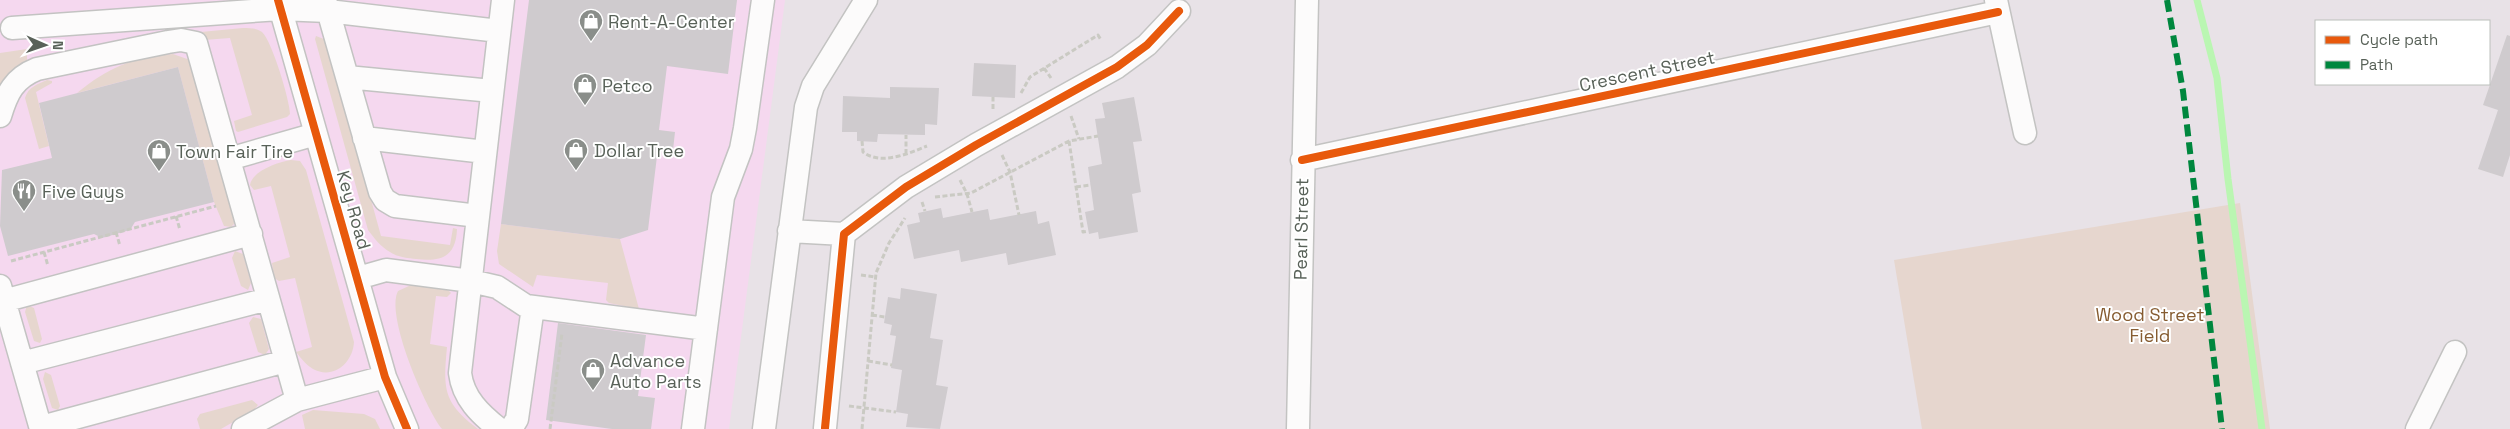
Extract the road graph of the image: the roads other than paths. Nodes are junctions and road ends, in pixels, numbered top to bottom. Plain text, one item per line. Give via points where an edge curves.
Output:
1 (503, 0) edge
2 (763, 0) edge
3 (866, 0) edge
4 (1306, 0) edge
5 (279, 5) edge
6 (327, 6) edge
7 (1997, 6) edge
8 (1179, 12) dead end
9 (12, 28) dead end
10 (499, 31) junction
11 (347, 77) junction
12 (492, 91) junction
13 (0, 116) edge
14 (2025, 133) dead end
15 (316, 134) junction
16 (364, 138) junction
17 (485, 152) junction
18 (229, 159) junction
19 (1302, 160) junction
20 (478, 216) junction
21 (789, 231) junction
22 (251, 234) junction
23 (844, 234) junction
24 (358, 278) junction
25 (471, 281) junction
26 (1, 296) edge
27 (268, 299) junction
28 (533, 307) junction
29 (706, 329) junction
30 (13, 351) edge
31 (2455, 352) dead end
32 (286, 361) junction
33 (385, 377) junction
34 (298, 400) junction
35 (41, 428) edge
36 (407, 428) edge
37 (825, 428) edge
38 (243, 429) edge
39 (498, 429) edge
40 (511, 429) edge
41 (693, 429) edge
42 (764, 429) edge
43 (1298, 429) edge
44 (2417, 429) edge

1 - 10 street
2 - 29 street via 746,128 723,197
3 - 21 street via 813,86 806,107
4 - 19 street, Pearl Street
5 - 6 street
5 - 9 street
5 - 15 street, Key Road
6 - 10 street
6 - 11 street
7 - 14 street
7 - 19 street, Crescent Street
8 - 23 street via 1147,45 1117,67 906,187
10 - 12 street
11 - 12 street
11 - 16 street
12 - 17 street
13 - 18 street via 13,84 23,74 168,42 191,41 196,43 200,52
15 - 18 street
15 - 24 street, Key Road
16 - 17 street
16 - 20 street via 380,192 390,204
17 - 20 street
18 - 22 street
19 - 43 street, Pearl Street
20 - 25 street
21 - 23 street
21 - 42 street
22 - 26 street
22 - 27 street
23 - 37 street
24 - 25 street via 386,270
24 - 33 street, Key Road
25 - 28 street via 497,286 520,303
25 - 39 street via 461,384 475,408
26 - 30 street
27 - 30 street
27 - 32 street
28 - 29 street
28 - 40 street via 517,419
29 - 41 street
30 - 35 street
31 - 44 street
32 - 34 street
32 - 35 street
33 - 34 street
33 - 36 street, Key Road
34 - 38 street

